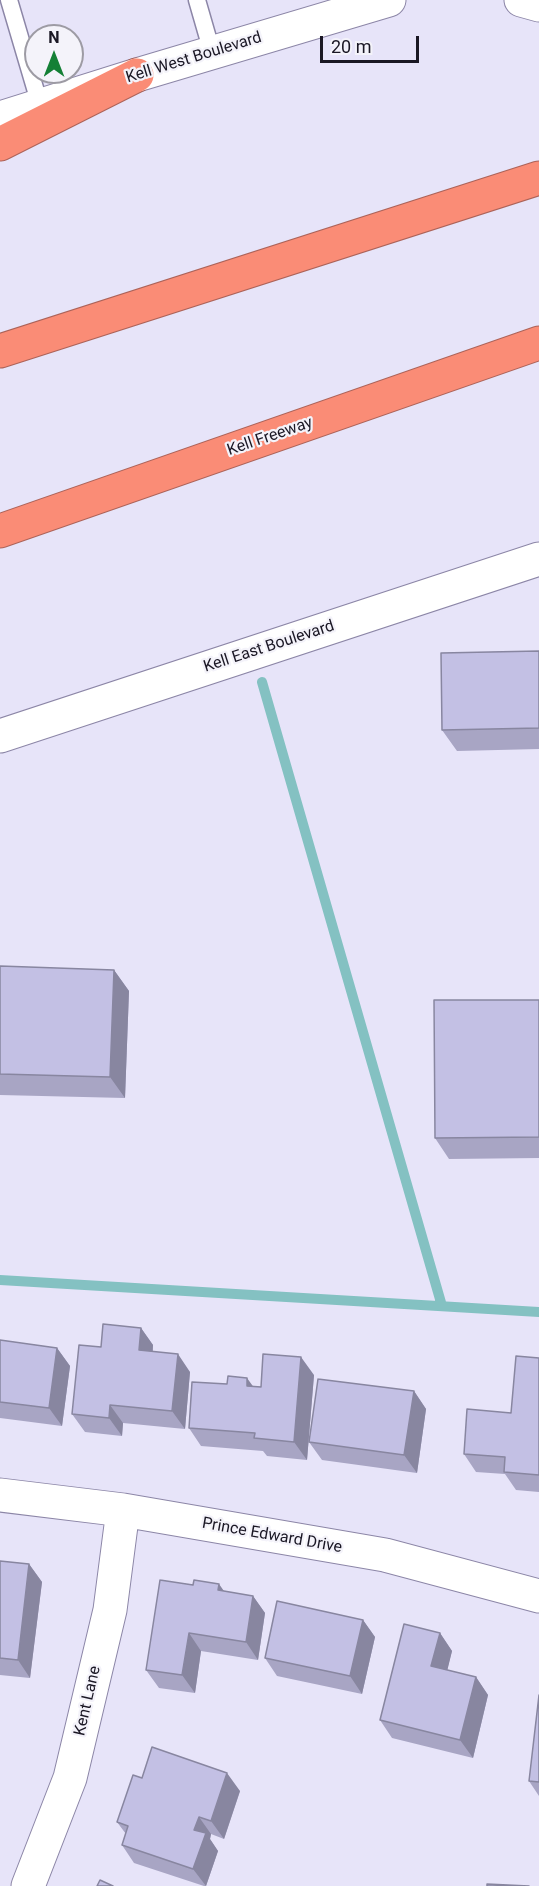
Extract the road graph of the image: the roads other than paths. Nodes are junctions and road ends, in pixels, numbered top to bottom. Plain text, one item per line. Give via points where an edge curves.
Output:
1 (9, 0) edge
2 (196, 0) edge
3 (389, 0) edge
4 (521, 0) edge
5 (539, 5) edge
6 (321, 10) edge
7 (212, 52) junction
8 (137, 75) junction
9 (40, 105) junction
10 (0, 118) edge
11 (0, 144) edge
12 (539, 178) edge
13 (539, 343) edge
14 (0, 351) edge
15 (0, 531) edge
16 (539, 542) edge
17 (539, 559) edge
18 (502, 571) junction
19 (0, 736) edge
20 (0, 1496) edge
21 (123, 1510) junction
22 (539, 1596) edge
23 (28, 1886) edge

1 - 9 lane
2 - 7 lane
3 - 6 main road, Kell West Boulevard
4 - 5 main road
6 - 7 main road, Kell West Boulevard
7 - 8 main road, Kell West Boulevard
8 - 9 main road, Kell West Boulevard
8 - 11 highway
9 - 10 main road, Kell West Boulevard
12 - 14 highway
13 - 15 highway, Kell Freeway
16 - 18 main road
17 - 18 main road, Kell East Boulevard
18 - 19 main road, Kell East Boulevard
20 - 21 main road, Prince Edward Drive
21 - 22 main road, Prince Edward Drive via 385,1555
21 - 23 main road, Kent Lane via 110,1610 70,1778

